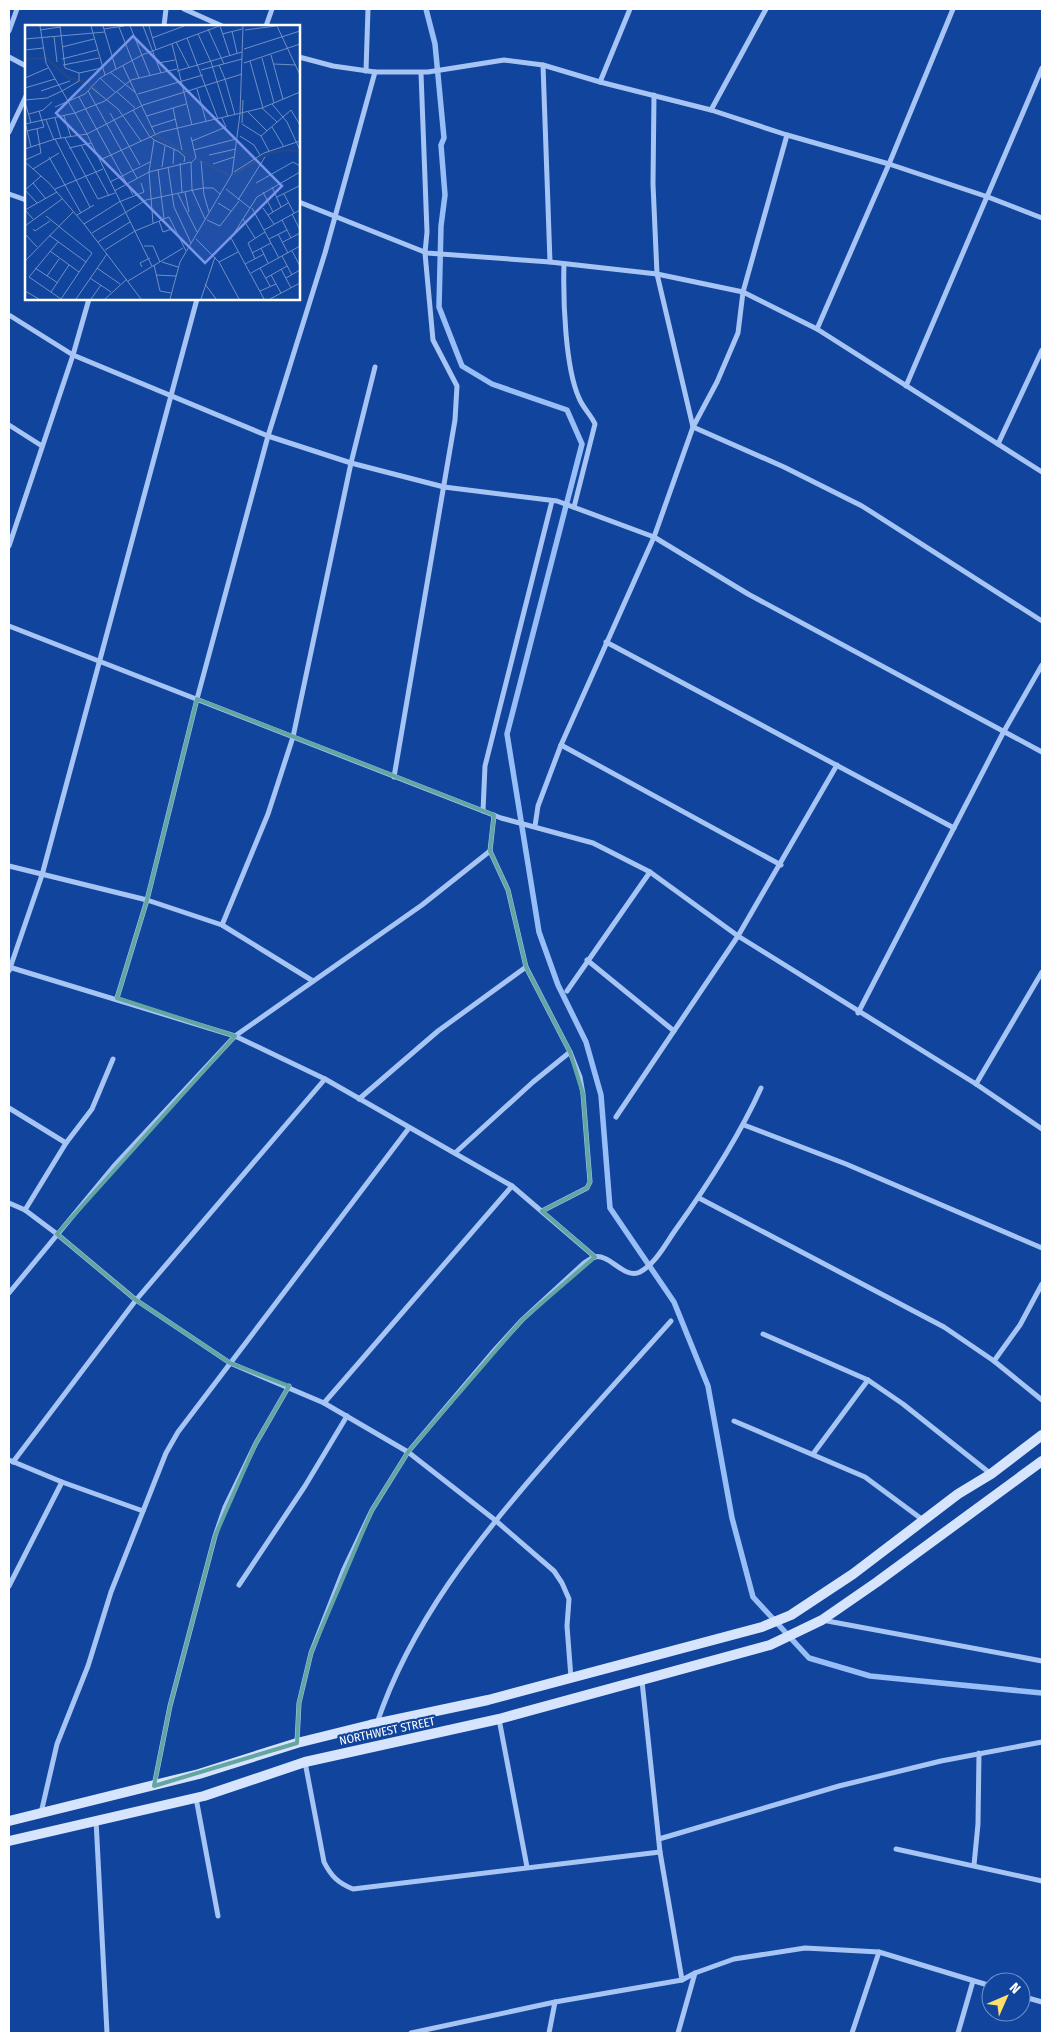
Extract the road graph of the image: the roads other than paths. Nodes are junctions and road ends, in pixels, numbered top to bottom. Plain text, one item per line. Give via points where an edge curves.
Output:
1 (17, 9) edge
2 (166, 9) edge
3 (184, 9) edge
4 (272, 9) edge
5 (368, 9) edge
6 (766, 9) edge
7 (953, 9) edge
8 (627, 10) edge
9 (164, 25) edge
10 (220, 25) edge
11 (266, 25) edge
12 (9, 31) edge
13 (9, 57) edge
14 (300, 57) edge
15 (25, 65) edge
16 (543, 65) junction
17 (1042, 68) edge
18 (366, 71) junction
19 (375, 72) junction
20 (421, 73) junction
21 (600, 82) junction
22 (654, 94) junction
23 (25, 98) edge
24 (711, 110) junction
25 (9, 132) edge
26 (788, 135) junction
27 (889, 164) junction
28 (9, 194) edge
29 (988, 197) junction
30 (25, 200) edge
31 (300, 202) edge
32 (334, 218) junction
33 (1042, 218) edge
34 (426, 253) junction
35 (550, 262) junction
36 (564, 264) junction
37 (657, 274) junction
38 (743, 292) junction
39 (89, 300) edge
40 (197, 300) edge
41 (9, 315) edge
42 (817, 329) junction
43 (1042, 354) edge
44 (73, 355) junction
45 (375, 367) dead end
46 (906, 386) junction
47 (172, 395) junction
48 (9, 425) edge
49 (693, 427) junction
50 (268, 436) junction
51 (998, 444) junction
52 (42, 446) junction
53 (351, 463) junction
54 (1042, 472) edge
55 (444, 487) junction
56 (555, 501) junction
57 (573, 506) junction
58 (654, 536) junction
59 (9, 546) edge
60 (1042, 621) edge
61 (9, 626) edge
62 (606, 642) junction
63 (100, 662) junction
64 (1042, 664) edge
65 (197, 699) junction
66 (1003, 733) junction
67 (294, 736) junction
68 (560, 745) junction
69 (1042, 752) edge
70 (837, 766) junction
71 (394, 777) junction
72 (483, 811) junction
73 (494, 815) junction
74 (533, 826) junction
75 (954, 828) junction
76 (490, 851) junction
77 (781, 865) junction
78 (9, 866) edge
79 (650, 872) junction
80 (42, 875) junction
81 (147, 900) junction
82 (222, 925) junction
83 (738, 936) junction
84 (587, 960) junction
85 (526, 966) junction
86 (9, 968) edge
87 (1042, 972) edge
88 (313, 981) junction
89 (567, 991) dead end
90 (116, 998) junction
91 (858, 1013) junction
92 (674, 1031) junction
93 (235, 1036) junction
94 (570, 1052) junction
95 (113, 1059) dead end
96 (325, 1079) junction
97 (976, 1084) junction
98 (761, 1088) dead end
99 (359, 1099) junction
100 (9, 1108) edge
101 (616, 1117) dead end
102 (744, 1125) junction
103 (409, 1128) junction
104 (1042, 1129) edge
105 (66, 1142) junction
106 (455, 1153) junction
107 (512, 1186) junction
108 (699, 1198) junction
109 (9, 1203) edge
110 (25, 1210) junction
111 (542, 1211) junction
112 (57, 1234) junction
113 (1042, 1248) edge
114 (595, 1257) junction
115 (1042, 1284) edge
116 (9, 1293) edge
117 (136, 1300) junction
118 (672, 1321) dead end
119 (763, 1334) dead end
120 (994, 1361) junction
121 (230, 1363) junction
122 (868, 1380) junction
123 (289, 1386) junction
124 (1042, 1400) edge
125 (324, 1403) junction
126 (347, 1416) junction
127 (734, 1421) dead end
128 (1042, 1435) edge
129 (408, 1452) junction
130 (813, 1454) junction
131 (11, 1461) edge
132 (1042, 1461) edge
133 (991, 1474) junction
134 (62, 1482) junction
135 (143, 1511) junction
136 (495, 1520) junction
137 (924, 1520) junction
138 (238, 1585) dead end
139 (9, 1586) edge
140 (822, 1620) junction
141 (1042, 1661) edge
142 (571, 1678) junction
143 (642, 1681) junction
144 (499, 1719) junction
145 (377, 1723) junction
146 (1042, 1742) edge
147 (297, 1743) junction
148 (979, 1754) junction
149 (305, 1762) junction
150 (154, 1786) junction
151 (196, 1798) junction
152 (41, 1814) junction
153 (96, 1820) junction
154 (9, 1821) edge
155 (659, 1839) junction
156 (9, 1841) edge
157 (896, 1849) dead end
158 (660, 1852) junction
159 (974, 1865) junction
160 (527, 1867) junction
161 (1042, 1881) edge
162 (218, 1916) dead end
163 (879, 1952) junction
164 (695, 1973) junction
165 (682, 1980) junction
166 (973, 1981) junction
167 (981, 1983) edge
168 (555, 2002) junction
169 (107, 2033) edge
170 (411, 2033) edge
171 (549, 2033) edge
172 (678, 2033) edge
173 (852, 2033) edge
174 (958, 2033) edge

1 - 12 street
2 - 9 street
3 - 10 street
4 - 11 street
5 - 18 street
6 - 24 street
7 - 27 street
8 - 21 street
13 - 15 street
14 - 18 street
16 - 20 street via 504,60
16 - 21 street
16 - 35 street
17 - 29 street
18 - 19 street
19 - 20 street
19 - 32 street
20 - 34 street
21 - 22 street
22 - 24 street
22 - 37 street
23 - 25 street
24 - 26 street
26 - 27 street
26 - 38 street
27 - 29 street
27 - 42 street
28 - 30 street
29 - 33 street
29 - 46 street
31 - 32 street
32 - 34 street
32 - 50 street
34 - 35 street
34 - 55 street via 433,340 458,394
35 - 36 street
36 - 37 street
36 - 57 street via 563,299 574,379 579,398 595,424
37 - 38 street
37 - 49 street
38 - 42 street
38 - 49 street via 738,333
39 - 44 street
40 - 47 street
41 - 44 street
42 - 46 street
43 - 51 street
44 - 47 street
44 - 52 street
45 - 53 street
46 - 51 street
47 - 50 street
47 - 63 street via 134,526
48 - 52 street
49 - 58 street
49 - 60 street via 862,506
50 - 53 street
50 - 65 street
51 - 54 street
52 - 59 street
53 - 55 street
53 - 67 street
55 - 56 street
55 - 71 street
56 - 57 street
56 - 72 street via 485,766
57 - 58 street
58 - 62 street
58 - 66 street via 748,594
61 - 63 street
62 - 68 street
62 - 70 street
63 - 65 street
63 - 80 street
64 - 66 street
65 - 67 street
65 - 81 street
66 - 69 street
66 - 75 street
67 - 71 street
67 - 82 street via 268,814
68 - 74 street
68 - 77 street
70 - 75 street
70 - 77 street
71 - 72 street
72 - 73 street
73 - 74 street
73 - 76 street
74 - 79 street via 593,843
75 - 91 street
76 - 85 street via 508,890
76 - 88 street via 422,905
77 - 83 street
78 - 80 street
79 - 83 street
79 - 84 street
80 - 81 street
80 - 86 street
81 - 82 street
81 - 90 street
82 - 88 street
83 - 91 street
83 - 92 street
84 - 89 street
84 - 92 street
85 - 94 street
85 - 99 street via 438,1031
86 - 90 street
87 - 97 street
88 - 93 street
90 - 93 street
91 - 97 street
92 - 101 street
93 - 96 street
93 - 112 street via 114,1166
94 - 106 street
94 - 111 street via 583,1094 590,1182 587,1188
95 - 105 street via 92,1109
96 - 99 street
96 - 117 street
97 - 104 street
98 - 102 street
99 - 103 street
100 - 105 street
102 - 108 street
102 - 113 street via 846,1164
103 - 106 street
103 - 121 street
105 - 110 street
106 - 107 street
107 - 111 street
107 - 125 street
108 - 114 street via 654,1260 641,1271 630,1273 604,1258
108 - 120 street via 944,1327
109 - 110 street
110 - 112 street
111 - 114 street
112 - 116 street
112 - 117 street
114 - 129 street via 584,1263 522,1320
115 - 120 street via 1020,1325
117 - 121 street
117 - 131 street
118 - 136 street
119 - 122 street
120 - 124 street
121 - 123 street
121 - 135 street via 178,1432
122 - 130 street
122 - 133 street
123 - 125 street
123 - 150 street via 224,1507 170,1706
125 - 126 street
126 - 129 street
126 - 138 street via 305,1486
127 - 130 street
128 - 133 main road, NORTHWEST STREET
129 - 136 street
129 - 147 street via 372,1510 321,1625 299,1703
130 - 137 street via 865,1477
131 - 134 street
132 - 140 main road, NORTHWEST STREET
133 - 137 main road, NORTHWEST STREET
134 - 135 street
134 - 139 street
135 - 152 street via 57,1744
136 - 142 street via 554,1571 570,1599 567,1626
136 - 145 street via 427,1616 388,1689
137 - 142 main road, NORTHWEST STREET via 853,1574 791,1615 762,1627
140 - 141 street
140 - 143 main road, NORTHWEST STREET via 770,1645
142 - 145 main road, NORTHWEST STREET via 488,1700
143 - 144 main road, NORTHWEST STREET
143 - 155 street
144 - 149 main road, NORTHWEST STREET
144 - 160 street
145 - 147 main road, NORTHWEST STREET
146 - 148 street
147 - 150 main road, NORTHWEST STREET
148 - 155 street via 839,1786
148 - 159 street
149 - 151 main road, NORTHWEST STREET
149 - 160 street via 324,1862 340,1884 353,1889
150 - 152 main road, NORTHWEST STREET
151 - 153 main road, NORTHWEST STREET
151 - 162 street
152 - 154 main road, NORTHWEST STREET
153 - 156 main road, NORTHWEST STREET
153 - 169 street
155 - 158 street
157 - 159 street
158 - 160 street
158 - 165 street
159 - 161 street
163 - 164 street via 805,1948 734,1959
163 - 166 street
163 - 173 street
164 - 165 street
164 - 172 street
165 - 168 street
166 - 167 street
166 - 174 street
168 - 170 street
168 - 171 street

